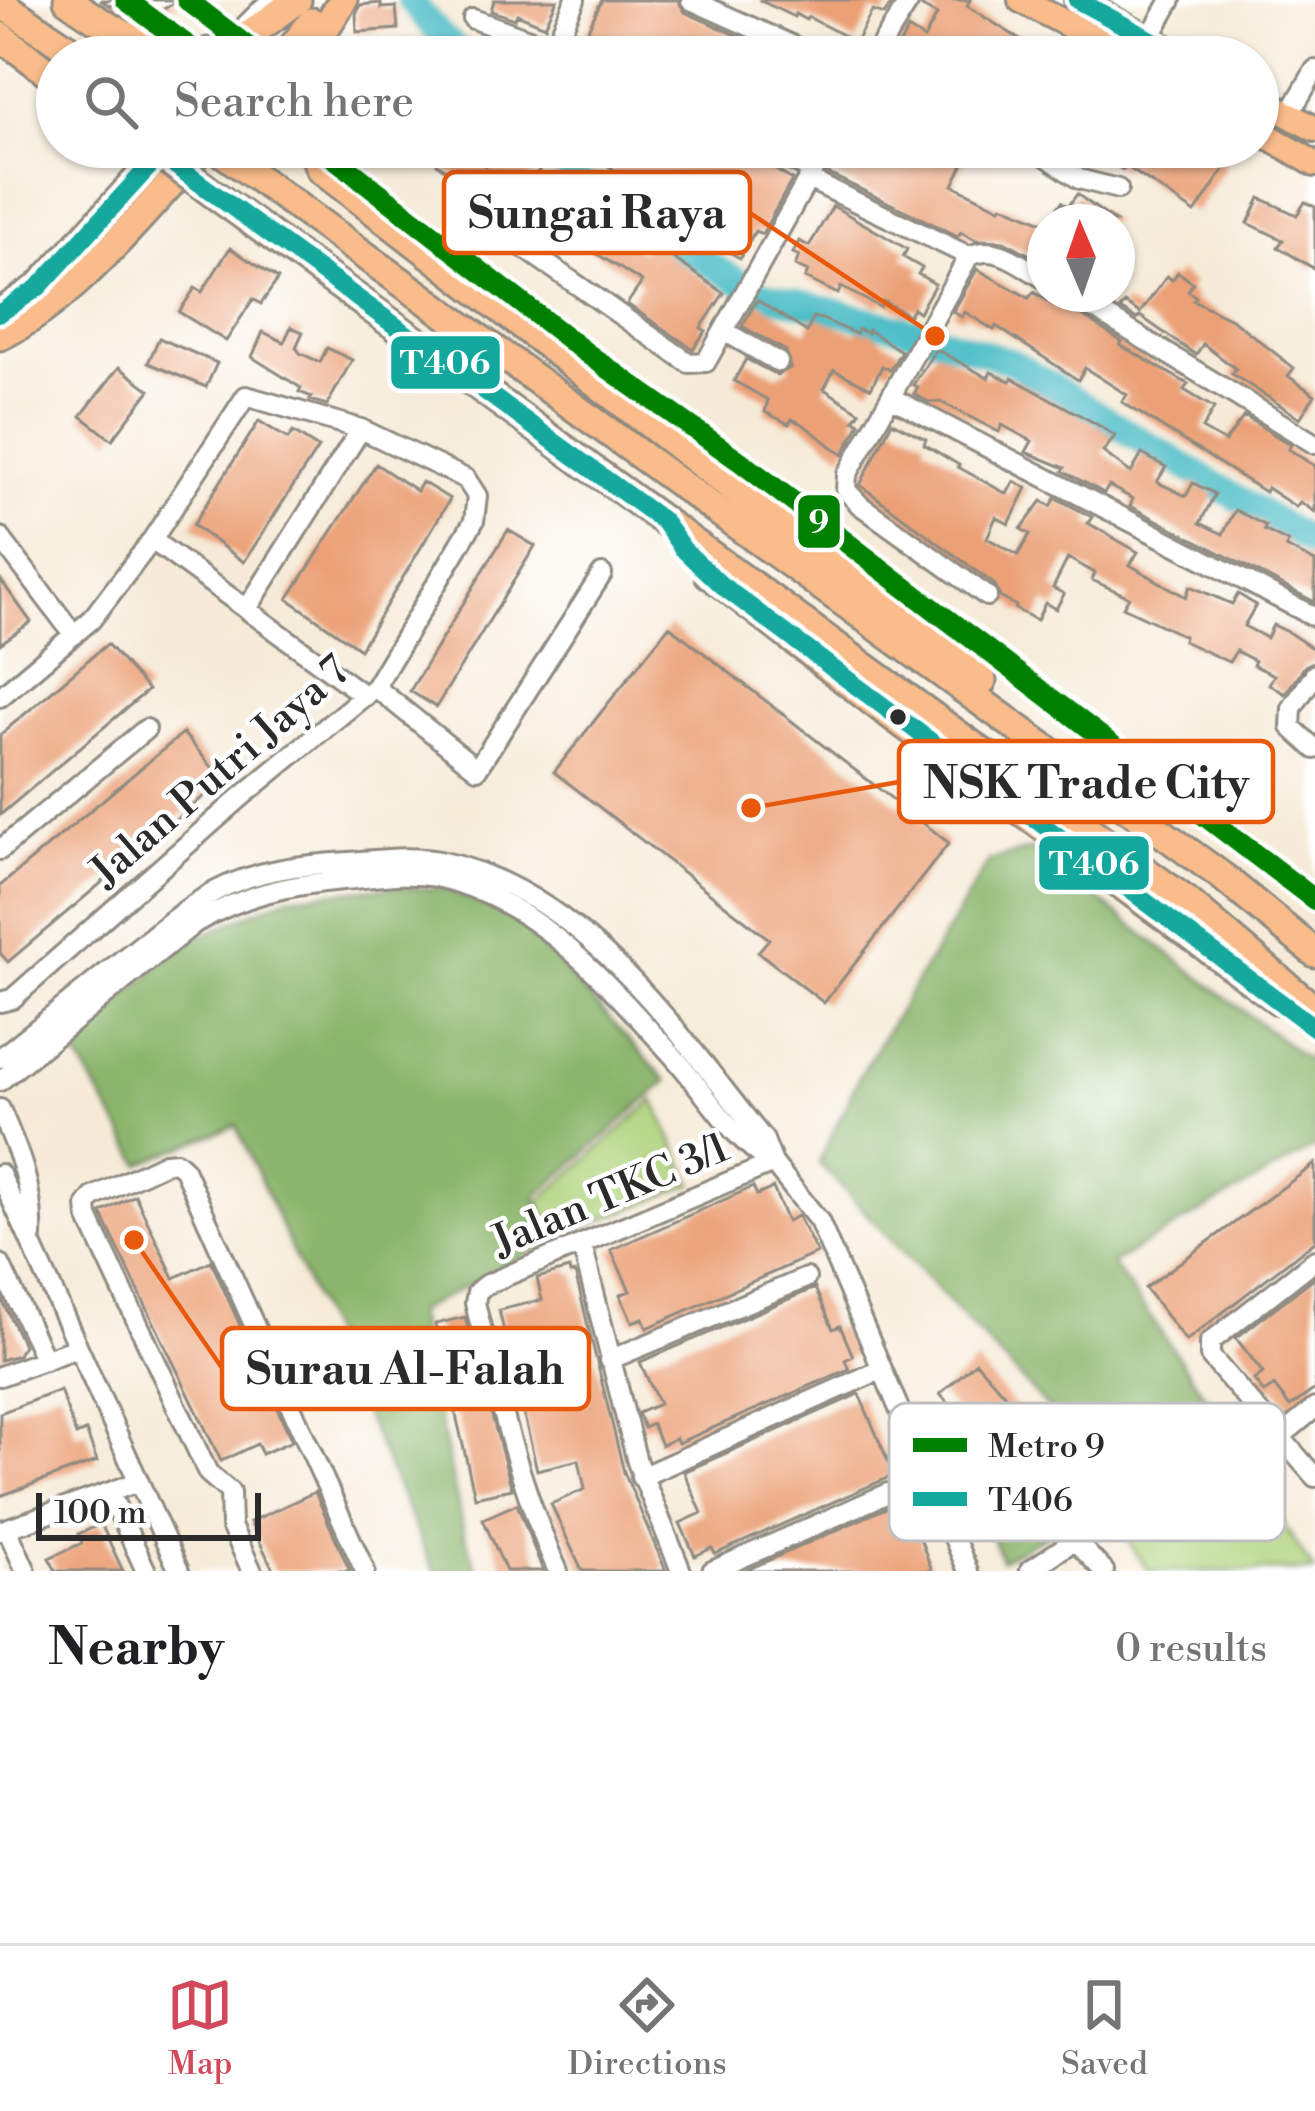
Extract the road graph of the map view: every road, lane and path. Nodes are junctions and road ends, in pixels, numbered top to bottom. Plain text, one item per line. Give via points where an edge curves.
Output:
1 (68, 0) edge
2 (271, 0) edge
3 (575, 0) edge
4 (692, 0) edge
5 (910, 0) edge
6 (1021, 0) edge
7 (1077, 0) edge
8 (1171, 0) edge
9 (319, 1) edge
10 (0, 3) edge
11 (473, 19) dead end
12 (0, 36) edge
13 (50, 36) edge
14 (130, 36) edge
15 (235, 36) edge
16 (249, 36) edge
17 (275, 36) edge
18 (298, 36) edge
19 (312, 36) edge
20 (527, 36) edge
21 (559, 36) edge
22 (772, 36) edge
23 (889, 36) edge
24 (1090, 36) edge
25 (1143, 36) edge
26 (1151, 36) edge
27 (0, 60) edge
28 (36, 66) edge
29 (1315, 70) edge
30 (36, 75) edge
31 (1279, 110) edge
32 (1289, 115) junction
33 (1315, 129) edge
34 (1279, 143) edge
35 (1315, 164) edge
36 (148, 168) edge
37 (179, 168) edge
38 (184, 168) edge
39 (244, 168) edge
40 (320, 168) edge
41 (799, 168) edge
42 (816, 168) edge
43 (1063, 168) edge
44 (812, 176) junction
45 (1118, 189) dead end
46 (509, 238) dead end
47 (969, 256) junction
48 (1027, 268) edge
49 (1099, 312) edge
50 (0, 313) edge
51 (724, 331) junction
52 (0, 336) edge
53 (778, 362) dead end
54 (892, 398) junction
55 (361, 430) junction
56 (1315, 444) edge
57 (663, 520) junction
58 (0, 537) edge
59 (152, 540) junction
60 (602, 574) dead end
61 (987, 596) dead end
62 (247, 608) junction
63 (1315, 617) edge
64 (74, 635) junction
65 (1315, 674) edge
66 (370, 692) junction
67 (0, 697) edge
68 (146, 729) dead end
69 (1315, 749) edge
70 (0, 850) edge
71 (1223, 877) junction
72 (1315, 953) edge
73 (0, 1002) edge
74 (1315, 1010) edge
75 (1315, 1028) edge
76 (0, 1058) edge
77 (2, 1080) edge
78 (0, 1109) edge
79 (773, 1163) junction
80 (0, 1174) edge
81 (32, 1240) junction
82 (583, 1245) junction
83 (1315, 1260) edge
84 (0, 1264) edge
85 (806, 1278) dead end
86 (54, 1296) junction
87 (22, 1310) junction
88 (76, 1348) junction
89 (45, 1360) junction
90 (610, 1360) junction
91 (880, 1370) junction
92 (0, 1376) edge
93 (894, 1403) edge
94 (1250, 1403) edge
95 (1315, 1408) edge
96 (1285, 1433) edge
97 (1285, 1443) edge
98 (641, 1477) junction
99 (1315, 1477) edge
100 (138, 1482) junction
101 (110, 1492) junction
102 (888, 1492) dead end
103 (3, 1530) edge
104 (955, 1541) edge
105 (1030, 1570) edge
106 (26, 1571) edge
107 (146, 1571) edge
108 (179, 1571) edge
109 (252, 1571) edge
110 (365, 1571) edge
111 (558, 1571) edge
112 (681, 1571) edge
113 (712, 1571) edge
114 (968, 1571) edge
115 (1104, 1571) edge

1 - 14 highway
2 - 15 street
3 - 21 street
4 - 22 street
5 - 23 street
6 - 24 main road
7 - 25 main road
8 - 26 street
9 - 16 highway
9 - 17 highway
9 - 18 highway
9 - 19 highway
10 - 13 highway
11 - 20 street
12 - 28 highway
27 - 30 highway
29 - 32 street
31 - 32 main road
32 - 33 main road
34 - 35 main road
36 - 50 highway via 39,287
37 - 57 highway, bridge
38 - 52 highway via 65,292
39 - 71 highway
40 - 71 highway via 1193,842
41 - 44 street
42 - 44 street
43 - 45 street
44 - 47 street
44 - 51 street
46 - 51 street via 689,363 706,362
47 - 48 street via 998,251
47 - 54 street
49 - 56 street
51 - 53 street
54 - 61 street via 846,490
54 - 63 street
55 - 59 street via 246,396
55 - 62 street
55 - 66 street, Jalan Putri Jaya 7 via 466,478 477,496 474,521
57 - 74 highway via 1188,902
57 - 75 highway via 721,585
58 - 64 street
59 - 62 street
59 - 64 street
60 - 66 street via 477,769
62 - 66 street
64 - 67 street
65 - 69 street via 1292,707 1291,728
66 - 73 street, Jalan Putri Jaya 7
68 - 70 street
71 - 72 highway
76 - 79 street via 218,890 285,867 435,860 512,886 582,933 692,1051 764,1140
77 - 79 street via 225,906 292,885 432,877 505,903 571,950 749,1149
78 - 81 street via 25,1165
79 - 82 street, Jalan TKC 3/1
79 - 91 street via 819,1221
80 - 81 street
81 - 86 street
82 - 90 street
82 - 111 street, Jalan TKC 3/1 via 485,1285 476,1303 530,1509
83 - 94 street via 1210,1342 1210,1357
84 - 87 street
85 - 90 street
86 - 87 street
86 - 88 street
87 - 89 street
88 - 89 street
88 - 100 street
89 - 92 street
90 - 98 street
91 - 93 street
91 - 98 street
95 - 96 street
97 - 99 street
98 - 112 street
100 - 101 street
100 - 108 street
101 - 103 street
101 - 107 street
102 - 113 street
103 - 106 street
104 - 114 street
105 - 115 street via 1077,1543
109 - 110 street via 231,1526 230,1492 208,1472 88,1217 93,1197 165,1163 184,1169

